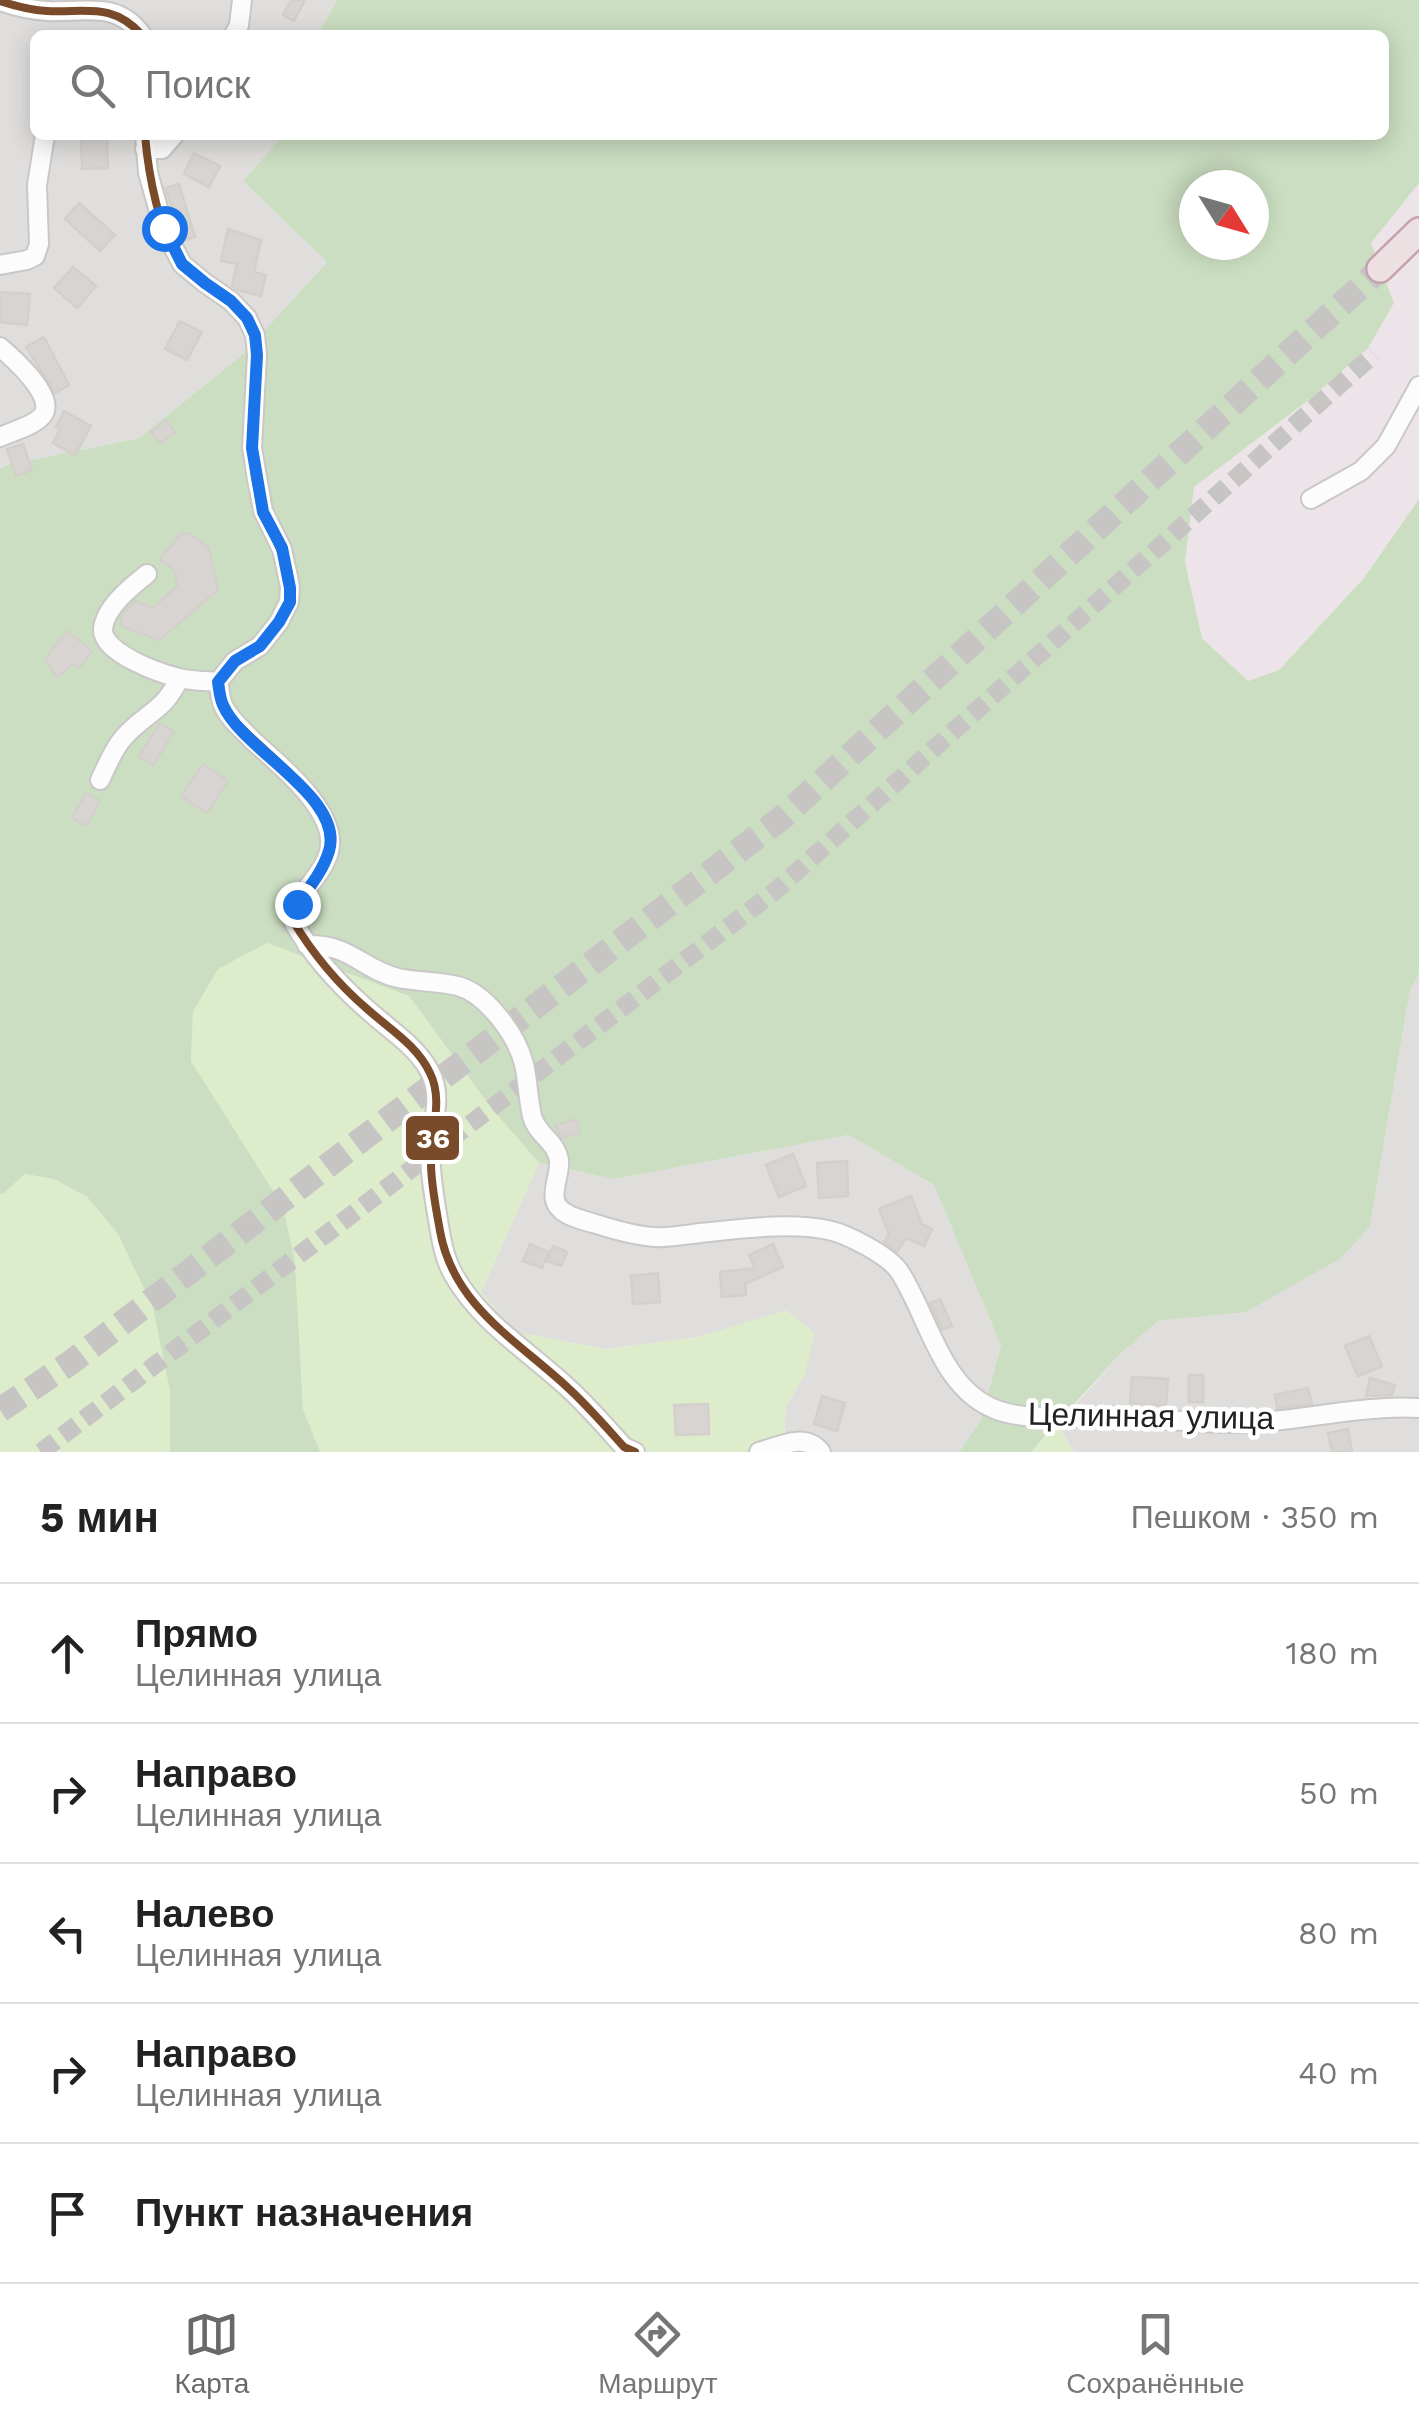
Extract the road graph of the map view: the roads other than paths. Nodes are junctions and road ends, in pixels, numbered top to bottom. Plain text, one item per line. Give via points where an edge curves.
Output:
1 (242, 0) edge
2 (0, 1) edge
3 (54, 5) edge
4 (135, 30) edge
5 (236, 30) edge
6 (44, 140) edge
7 (170, 140) edge
8 (145, 142) edge
9 (1419, 231) edge
10 (0, 264) edge
11 (1380, 269) tunnel mouth
12 (0, 346) edge
13 (1419, 386) edge
14 (0, 437) edge
15 (1311, 498) dead end
16 (147, 574) dead end
17 (179, 678) junction
18 (218, 682) junction
19 (100, 780) dead end
20 (307, 944) junction
21 (1419, 1408) edge
22 (635, 1452) edge
23 (759, 1452) edge
24 (821, 1452) edge

1 - 5 street
2 - 3 street
3 - 4 street via 116,11
6 - 10 street via 35,256
7 - 8 street via 162,149
8 - 18 street via 164,228 182,264 231,301 255,335 252,448 263,512 282,548 290,588 279,622
9 - 11 highway
12 - 14 street via 34,382 46,408 42,417
13 - 15 street via 1386,446 1361,471
16 - 17 street via 122,594 103,631 118,653
17 - 18 street
17 - 19 street via 172,695 118,744
18 - 20 street via 236,724 318,806 329,826 321,871 293,914
20 - 21 street, Целинная улица via 334,947 395,977 461,987 491,1006 522,1054 532,1118 559,1160 555,1204 563,1212 657,1238 797,1228 830,1230 872,1248 898,1268 965,1390 996,1410 1216,1424
20 - 22 street via 430,1072 438,1106 431,1179 454,1274 478,1309
23 - 24 street via 803,1440

